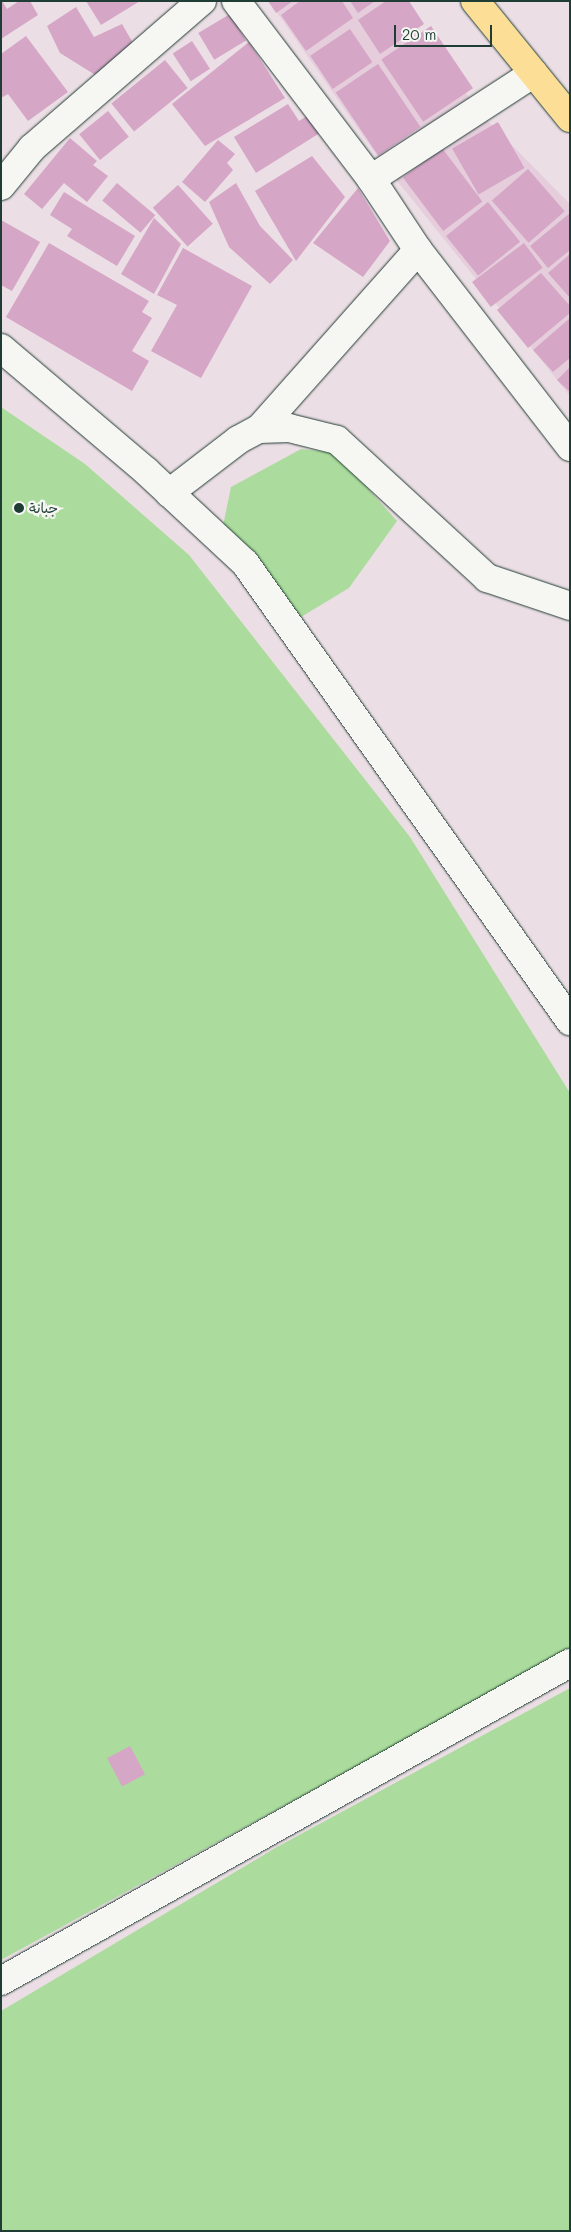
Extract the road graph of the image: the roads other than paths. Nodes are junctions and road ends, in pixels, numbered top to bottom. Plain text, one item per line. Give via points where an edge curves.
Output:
1 (202, 1) edge
2 (236, 1) edge
3 (475, 1) edge
4 (534, 73) junction
5 (570, 118) edge
6 (371, 179) junction
7 (1, 186) edge
8 (418, 250) junction
9 (1, 348) edge
10 (260, 429) junction
11 (570, 447) edge
12 (169, 493) junction
13 (570, 606) edge
14 (570, 1021) edge
15 (570, 1663) edge
16 (1, 1981) edge

1 - 7 street via 32,148
2 - 6 street
3 - 4 main road
4 - 5 main road
4 - 6 street
6 - 8 street
8 - 10 street
8 - 11 street
9 - 12 street
10 - 12 street via 238,440
10 - 13 street via 289,428 337,440 486,578
12 - 14 street via 245,562
15 - 16 street

